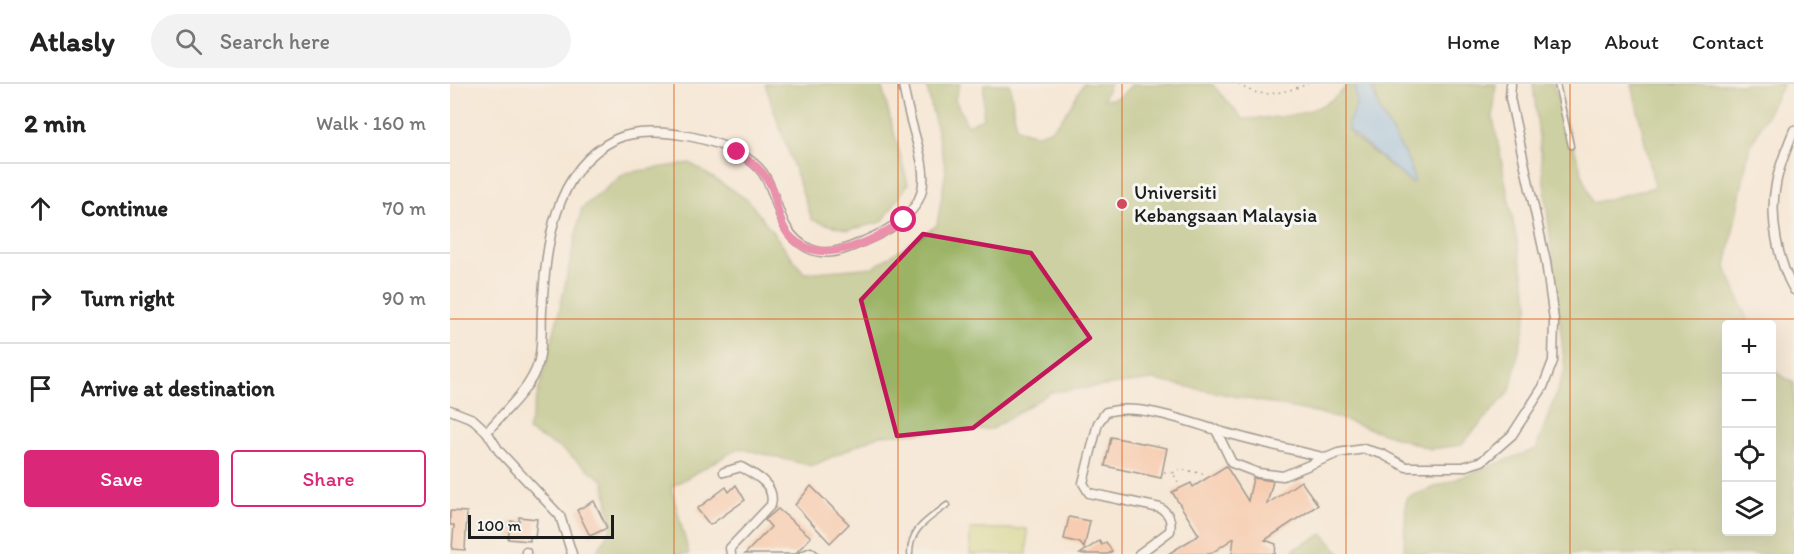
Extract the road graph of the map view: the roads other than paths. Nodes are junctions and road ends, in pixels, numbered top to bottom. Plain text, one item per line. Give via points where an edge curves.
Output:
1 (903, 84) edge
2 (1511, 84) edge
3 (1557, 84) edge
4 (1794, 130) edge
5 (1571, 146) dead end
6 (1784, 271) junction
7 (1794, 277) edge
8 (1794, 290) edge
9 (450, 410) edge
10 (1216, 430) junction
11 (487, 432) junction
12 (1326, 458) junction
13 (724, 472) dead end
14 (947, 505) dead end
15 (572, 554) edge
16 (731, 554) edge
17 (801, 554) edge
18 (816, 554) edge
19 (910, 554) edge
20 (1139, 554) edge

1 - 11 street via 924,167 924,189 917,205 891,230 835,252 810,249 790,236 772,187 761,170 737,152 665,132 645,132 616,139 590,158 560,200 553,222 538,362 528,387
2 - 12 street via 1510,98 1554,320 1553,361 1543,387 1512,435 1482,460 1463,467 1406,467 1364,449
3 - 5 lane
4 - 6 street via 1776,185 1775,216
6 - 7 street
6 - 8 street
9 - 11 street via 473,420
10 - 12 street
10 - 12 street via 1232,464 1258,473 1283,476
10 - 20 street via 1187,420 1119,408 1106,411 1098,423 1084,489 1160,507 1169,517 1170,531
11 - 15 street via 499,451 560,516
13 - 16 street via 741,467 760,477 773,498 771,505 730,548
14 - 19 lane via 916,530 910,540
17 - 18 lane via 811,550

